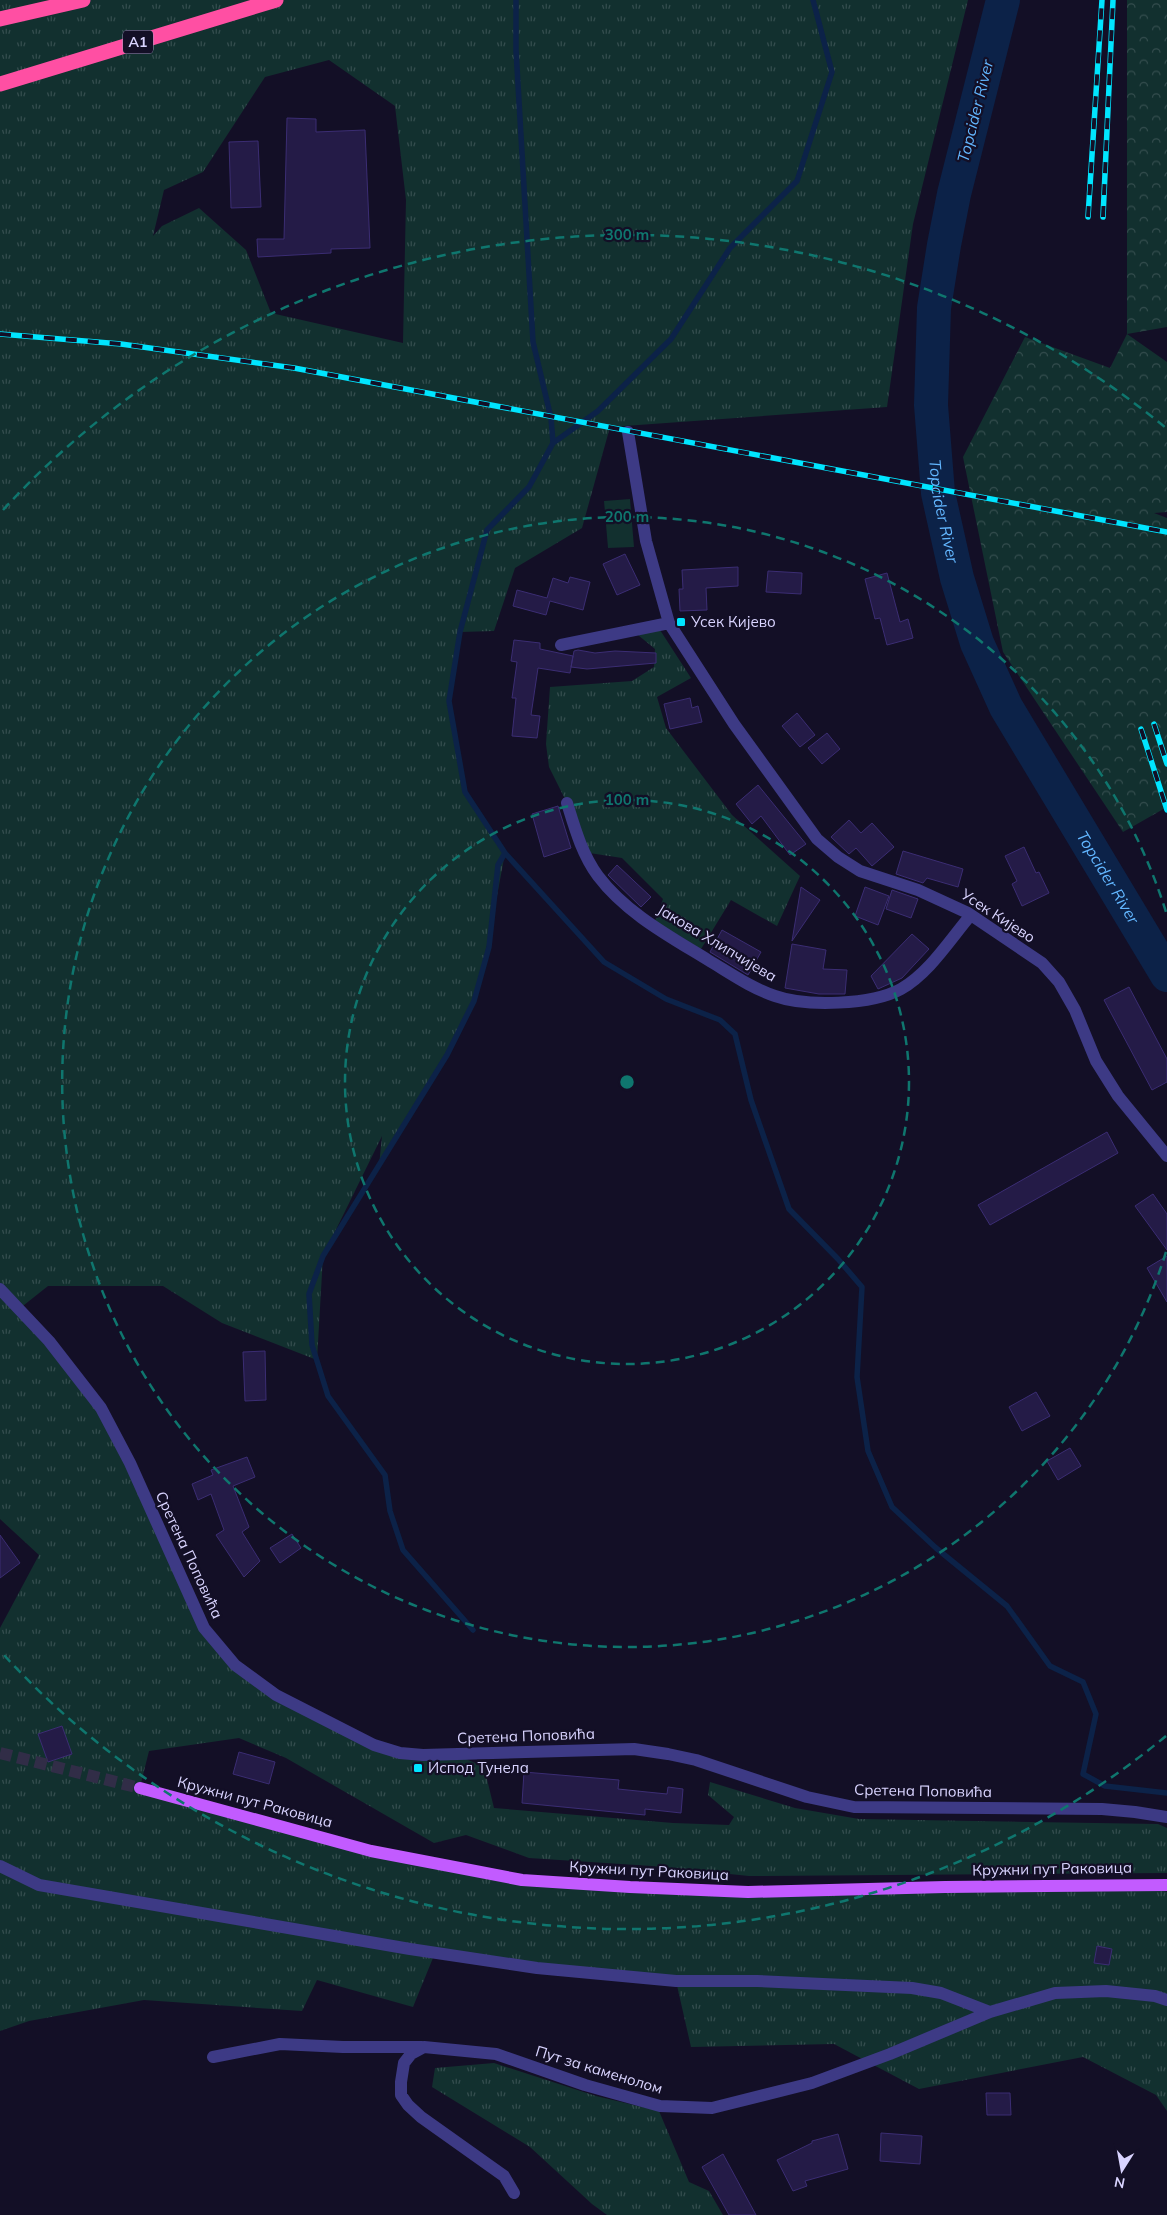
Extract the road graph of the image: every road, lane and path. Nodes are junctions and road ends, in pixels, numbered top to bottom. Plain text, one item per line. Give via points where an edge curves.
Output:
1 (83, 0) edge
2 (276, 0) edge
3 (0, 19) edge
4 (0, 84) edge
5 (628, 432) dead end
6 (669, 623) junction
7 (561, 645) dead end
8 (567, 803) dead end
9 (970, 916) junction
10 (1167, 1156) edge
11 (0, 1289) edge
12 (140, 1788) tunnel mouth
13 (1167, 1818) edge
14 (0, 1866) edge
15 (1167, 1884) edge
16 (1167, 2000) edge
17 (990, 2012) junction
18 (424, 2046) junction
19 (212, 2057) dead end
20 (514, 2193) dead end

1 - 3 highway
2 - 4 highway, A1
5 - 6 street, Усек Кијево via 646,541
6 - 7 street
6 - 9 street, Усек Кијево via 734,724 818,839 860,871 918,890
8 - 9 street, Јакова Хлипчијева via 583,852 598,876 632,912 744,982 776,997 820,1003 879,998 899,990 919,977
9 - 10 street, Усек Кијево via 1042,963 1059,982 1075,1010 1096,1062 1118,1096
11 - 13 street, Сретена Поповића via 49,1341 102,1408 204,1628 235,1665 276,1695 374,1745 400,1753 423,1755 634,1749 696,1760 807,1797 854,1807 1102,1809
12 - 15 main road, Кружни пут Раковица via 371,1851 522,1880 748,1892
14 - 17 street via 38,1885 537,1968 676,1981 912,1988 942,1993
16 - 17 street, Пут за каменолом via 1106,1991 1055,1993
17 - 18 street, Пут за каменолом via 812,2083 712,2108 660,2106 585,2086 496,2054
18 - 19 street, Пут за каменолом via 280,2044
18 - 20 street via 404,2063 401,2094 421,2117 504,2176

